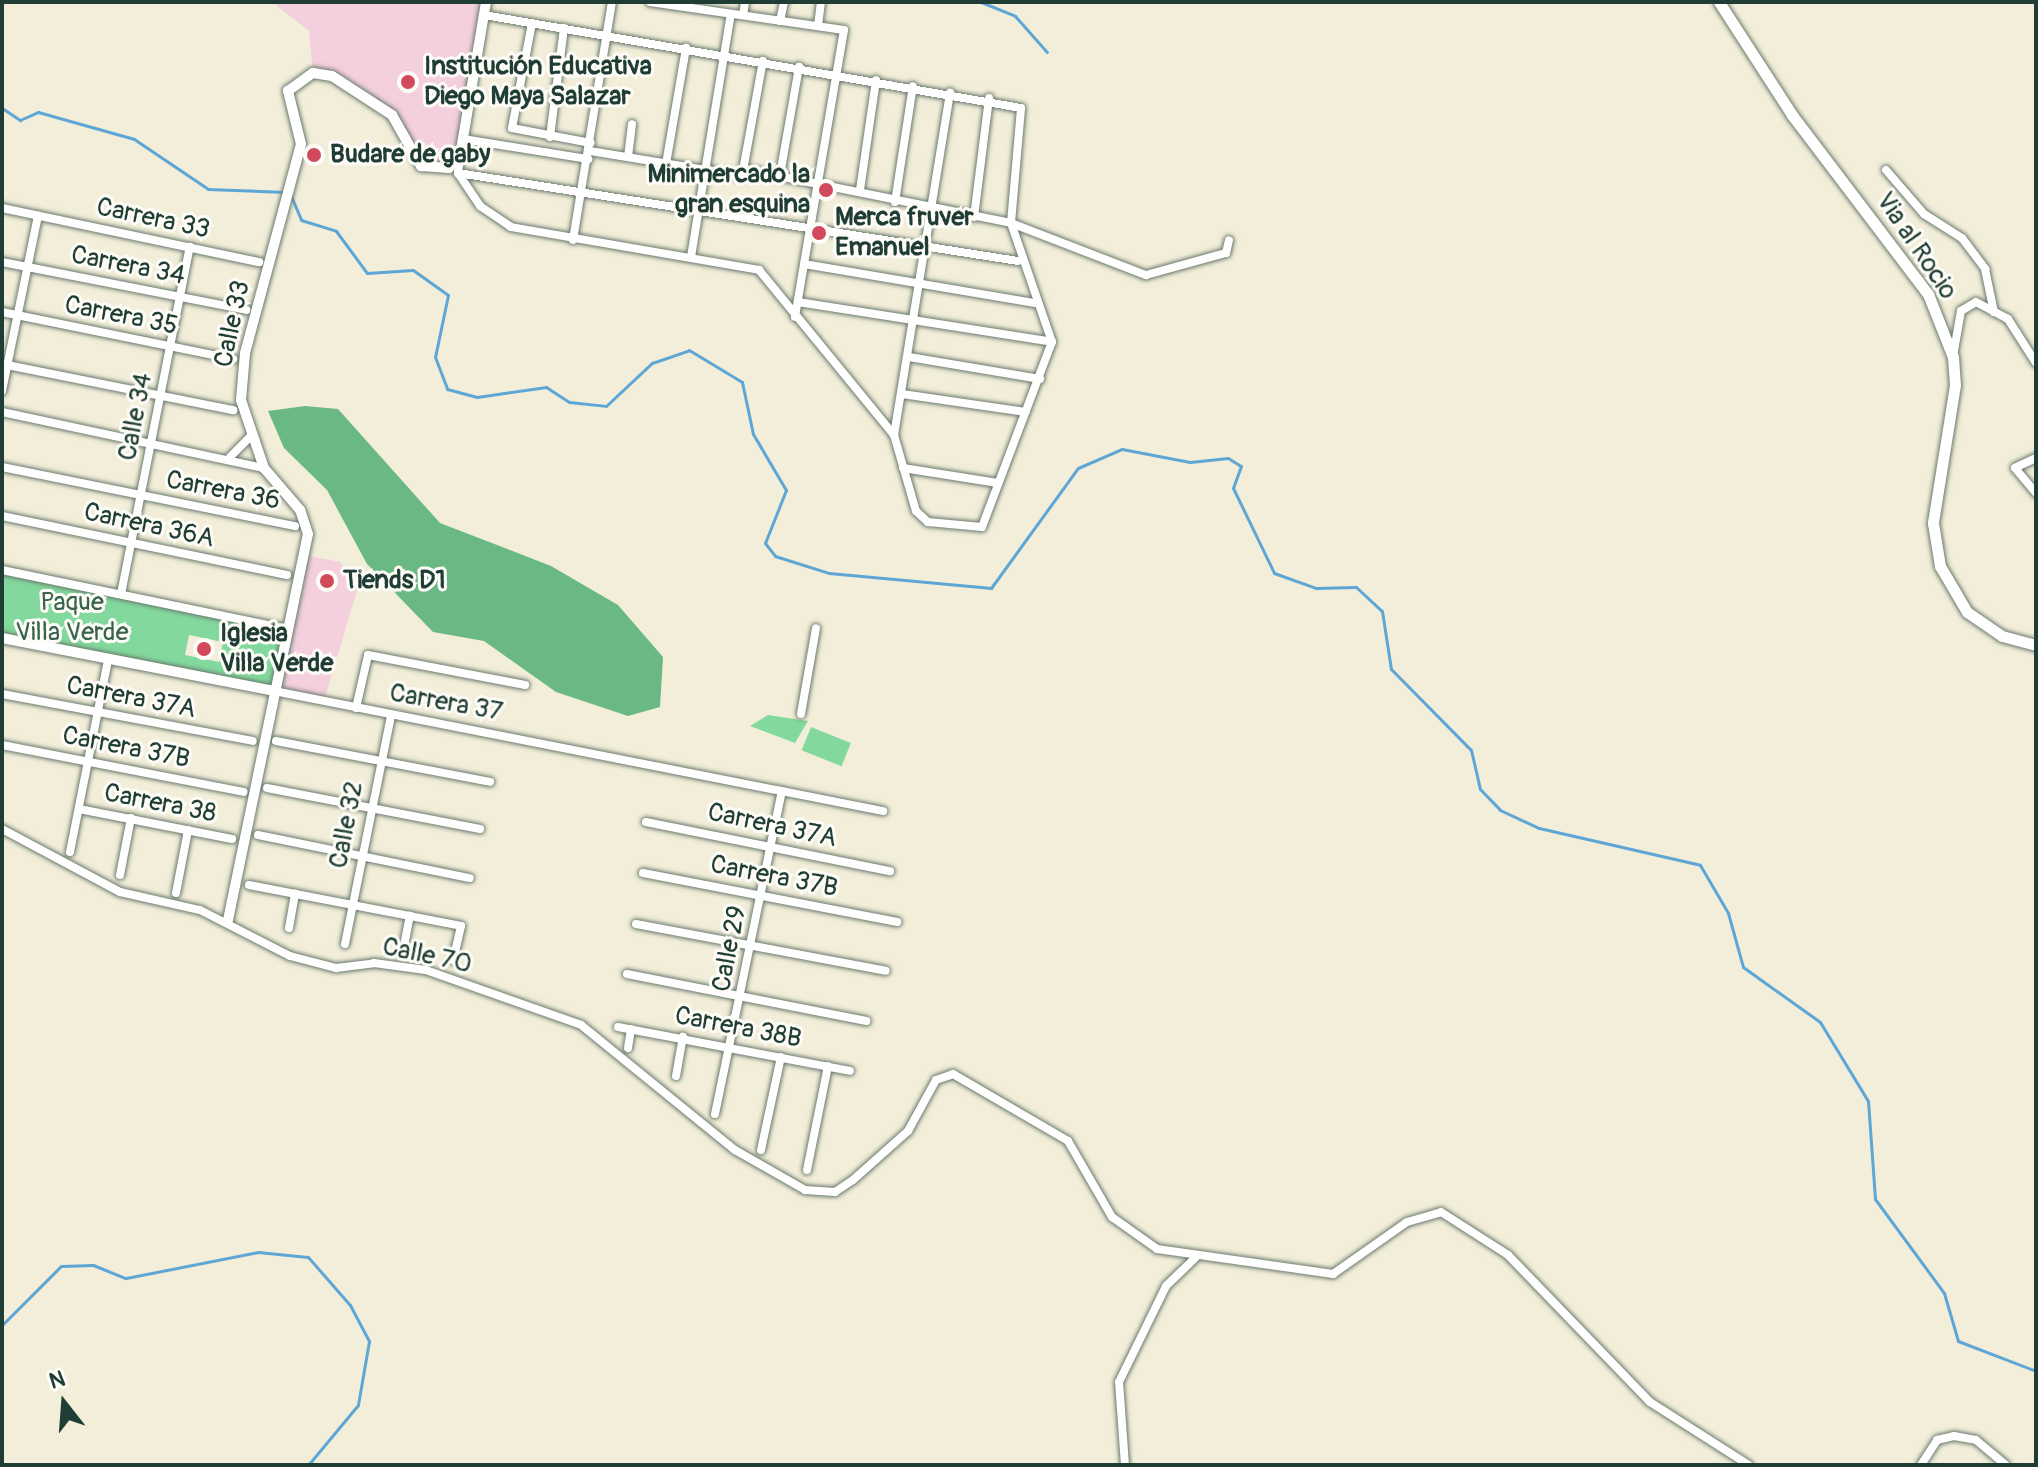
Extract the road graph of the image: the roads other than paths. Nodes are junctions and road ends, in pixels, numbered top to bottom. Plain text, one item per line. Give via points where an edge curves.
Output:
1 (486, 2) edge
2 (612, 2) edge
3 (650, 2) edge
4 (745, 2) edge
5 (784, 2) edge
6 (821, 2) edge
7 (1719, 2) edge
8 (668, 3) edge
9 (704, 6) edge
10 (731, 14) junction
11 (484, 15) junction
12 (743, 15) junction
13 (780, 21) junction
14 (532, 23) junction
15 (818, 26) junction
16 (564, 28) junction
17 (607, 35) junction
18 (686, 48) junction
19 (724, 55) junction
20 (763, 61) junction
21 (799, 67) junction
22 (838, 73) junction
23 (876, 80) junction
24 (913, 86) junction
25 (950, 93) junction
26 (989, 98) junction
27 (632, 124) dead end
28 (550, 137) junction
29 (462, 144) junction
30 (590, 151) junction
31 (628, 157) junction
32 (666, 164) junction
33 (744, 169) junction
34 (705, 170) junction
35 (1886, 170) dead end
36 (458, 173) junction
37 (780, 175) junction
38 (818, 183) junction
39 (860, 190) junction
40 (581, 195) junction
41 (895, 202) junction
42 (2, 208) edge
43 (934, 209) junction
44 (698, 211) junction
45 (38, 216) junction
46 (974, 217) junction
47 (1011, 223) junction
48 (811, 226) junction
49 (573, 240) junction
50 (1229, 240) dead end
51 (927, 246) junction
52 (190, 247) junction
53 (1197, 250) dead end
54 (691, 257) junction
55 (1200, 260) junction
56 (1018, 261) junction
57 (2, 262) edge
58 (259, 262) dead end
59 (804, 264) junction
60 (28, 267) junction
61 (922, 284) junction
62 (180, 297) junction
63 (798, 302) junction
64 (1034, 303) junction
65 (246, 310) dead end
66 (2, 312) edge
67 (1994, 312) junction
68 (18, 315) junction
69 (795, 318) junction
70 (917, 319) junction
71 (1052, 342) junction
72 (170, 346) junction
73 (909, 357) junction
74 (1953, 357) junction
75 (233, 359) dead end
76 (2036, 363) edge
77 (5, 364) edge
78 (1040, 379) junction
79 (2, 391) edge
80 (902, 394) junction
81 (160, 395) junction
82 (233, 410) dead end
83 (2, 412) edge
84 (1026, 412) junction
85 (894, 435) junction
86 (250, 437) junction
87 (151, 441) junction
88 (230, 457) junction
89 (2036, 458) edge
90 (2, 467) edge
91 (264, 468) junction
92 (903, 468) junction
93 (998, 483) junction
94 (2036, 493) edge
95 (141, 495) junction
96 (2, 516) edge
97 (295, 526) dead end
98 (131, 543) junction
99 (2, 570) edge
100 (287, 575) dead end
101 (121, 594) junction
102 (816, 628) dead end
103 (288, 629) junction
104 (2, 638) edge
105 (2036, 645) edge
106 (108, 660) junction
107 (525, 685) dead end
108 (274, 691) junction
109 (2, 694) edge
110 (356, 708) junction
111 (98, 711) junction
112 (801, 714) dead end
113 (391, 715) junction
114 (253, 741) dead end
115 (276, 741) dead end
116 (2, 745) edge
117 (88, 761) junction
118 (382, 761) junction
119 (490, 782) dead end
120 (267, 788) dead end
121 (782, 791) junction
122 (243, 792) dead end
123 (373, 808) junction
124 (79, 809) junction
125 (883, 811) dead end
126 (131, 818) junction
127 (646, 822) dead end
128 (2, 829) edge
129 (480, 829) dead end
130 (188, 830) junction
131 (258, 835) dead end
132 (232, 839) dead end
133 (772, 845) junction
134 (70, 852) dead end
135 (363, 856) junction
136 (890, 871) dead end
137 (643, 873) dead end
138 (120, 875) dead end
139 (470, 878) dead end
140 (249, 885) dead end
141 (176, 893) dead end
142 (295, 894) junction
143 (762, 894) junction
144 (354, 906) junction
145 (410, 916) junction
146 (228, 920) junction
147 (897, 922) dead end
148 (636, 924) dead end
149 (289, 928) dead end
150 (345, 944) dead end
151 (752, 944) junction
152 (403, 951) dead end
153 (453, 960) dead end
154 (886, 971) dead end
155 (627, 974) dead end
156 (742, 994) junction
157 (866, 1021) dead end
158 (618, 1027) dead end
159 (631, 1029) junction
160 (683, 1037) junction
161 (731, 1046) junction
162 (628, 1048) dead end
163 (781, 1057) junction
164 (828, 1066) junction
165 (850, 1071) dead end
166 (676, 1076) dead end
167 (715, 1114) dead end
168 (761, 1150) dead end
169 (807, 1170) dead end
170 (1196, 1257) junction
171 (1125, 1465) edge
172 (1749, 1465) edge
173 (1921, 1465) edge
174 (2006, 1465) edge

1 - 11 street
2 - 17 street
3 - 8 street
4 - 12 street
5 - 13 street
6 - 15 street
7 - 74 main road, Via al Rocio via 1792,115 1928,294
8 - 9 street
9 - 10 street
10 - 12 street
10 - 19 street
11 - 14 street
11 - 29 street
12 - 13 street
13 - 15 street
14 - 16 street
14 - 28 street via 512,128
15 - 22 street via 844,30
16 - 17 street
16 - 28 street
17 - 18 street
17 - 30 street
18 - 19 street
18 - 32 street
19 - 20 street
19 - 34 street
20 - 21 street
20 - 33 street
21 - 22 street
21 - 37 street
22 - 23 street
22 - 38 street
23 - 24 street
23 - 39 street
24 - 25 street
24 - 41 street
25 - 26 street
25 - 43 street
26 - 46 street
26 - 47 street via 1011,102 1024,118
27 - 31 street
28 - 30 street
29 - 30 street
29 - 36 street
29 - 86 street, Calle 33 via 449,168 421,166 392,115 332,76 313,73 288,91 301,144 245,353 241,400
30 - 31 street
30 - 40 street
31 - 32 street
32 - 34 street
33 - 34 street via 742,176
33 - 37 street
34 - 44 street
35 - 67 street via 1924,214 1962,238 1985,269
36 - 40 street
36 - 49 street via 480,206 511,227
37 - 38 street
38 - 39 street
38 - 48 street
39 - 41 street
40 - 44 street
40 - 49 street
41 - 43 street
42 - 45 street, Carrera 33
43 - 46 street
43 - 51 street
44 - 48 street
44 - 54 street
45 - 52 street, Carrera 33
45 - 60 street
46 - 47 street
47 - 55 street via 1146,275
47 - 56 street
48 - 51 street
48 - 59 street
49 - 54 street
50 - 55 street via 1231,250
51 - 56 street
51 - 61 street
52 - 58 street, Carrera 33
52 - 62 street, Calle 34
53 - 55 street
54 - 69 street via 759,270
56 - 64 street
57 - 60 street, Carrera 34
59 - 61 street
59 - 63 street
60 - 62 street, Carrera 34
60 - 68 street
61 - 64 street
61 - 70 street
62 - 65 street, Carrera 34
62 - 72 street, Calle 34
63 - 69 street
63 - 70 street
64 - 71 street
66 - 68 street, Carrera 35
67 - 74 street via 1969,301
67 - 76 street via 2024,338
68 - 72 street, Carrera 35
68 - 77 street
69 - 85 street
70 - 71 street
70 - 73 street
71 - 78 street
72 - 75 street, Carrera 35
72 - 81 street, Calle 34
73 - 78 street
73 - 80 street
74 - 105 main road, Via al Rocio via 1933,523 1940,566 1967,612 1989,630
77 - 79 street
77 - 81 street
78 - 84 street
80 - 84 street
80 - 85 street
81 - 82 street
81 - 87 street, Calle 34
83 - 87 street
84 - 93 street
85 - 92 street
86 - 88 street
86 - 91 street, Calle 33
87 - 88 street
87 - 95 street, Calle 34
88 - 91 street
89 - 94 street via 2015,468
90 - 95 street, Carrera 36
91 - 103 street, Calle 33 via 307,524
92 - 93 street
92 - 93 street via 916,511 928,522 970,532 982,527
95 - 97 street, Carrera 36
95 - 98 street, Calle 34
96 - 98 street, Carrera 36A
98 - 100 street, Carrera 36A
98 - 101 street, Calle 34
99 - 101 street
101 - 103 street
102 - 112 street
103 - 108 street, Calle 33
104 - 106 street, Carrera 37
106 - 108 street, Carrera 37
106 - 111 street
107 - 110 street via 368,655
108 - 110 street, Carrera 37
108 - 146 street, Calle 33
109 - 111 street, Carrera 37A
110 - 113 street, Carrera 37
111 - 114 street, Carrera 37A
111 - 117 street
113 - 118 street, Calle 32
113 - 121 street, Carrera 37
115 - 118 street
116 - 117 street, Carrera 37B
117 - 122 street, Carrera 37B
117 - 124 street
118 - 119 street
118 - 123 street, Calle 32
120 - 123 street
121 - 125 street, Carrera 37
121 - 133 street, Calle 29
123 - 129 street
123 - 135 street, Calle 32
124 - 126 street, Carrera 38
124 - 134 street
126 - 130 street, Carrera 38
126 - 138 street
127 - 133 street, Carrera 37A
128 - 146 street, Calle 70 via 120,892
130 - 132 street, Carrera 38
130 - 141 street
131 - 135 street
133 - 136 street, Carrera 37A
133 - 143 street, Calle 29
135 - 139 street
135 - 144 street, Calle 32
137 - 143 street, Carrera 37B
140 - 142 street
142 - 144 street
142 - 149 street
143 - 147 street, Carrera 37B
143 - 151 street, Calle 29
144 - 145 street
144 - 150 street, Calle 32
145 - 152 street
145 - 153 street via 461,926
146 - 170 street, Calle 70 via 290,956 336,968 374,963 426,970 581,1025 735,1150 813,1192 835,1192 853,1180 908,1131 936,1080 953,1074 1068,1141 1126,1233
148 - 151 street
151 - 154 street
151 - 156 street, Calle 29
155 - 156 street
156 - 157 street
156 - 161 street, Calle 29
158 - 159 street, Carrera 38B
159 - 160 street, Carrera 38B
159 - 162 street
160 - 161 street, Carrera 38B
160 - 166 street
161 - 163 street, Carrera 38B
161 - 167 street, Calle 29
163 - 164 street, Carrera 38B
163 - 168 street
164 - 165 street, Carrera 38B
164 - 169 street
170 - 171 street via 1166,1286 1119,1382
170 - 172 street via 1333,1274 1407,1222 1441,1212 1508,1255 1650,1402
173 - 174 street via 1937,1440 1954,1436 1976,1440

